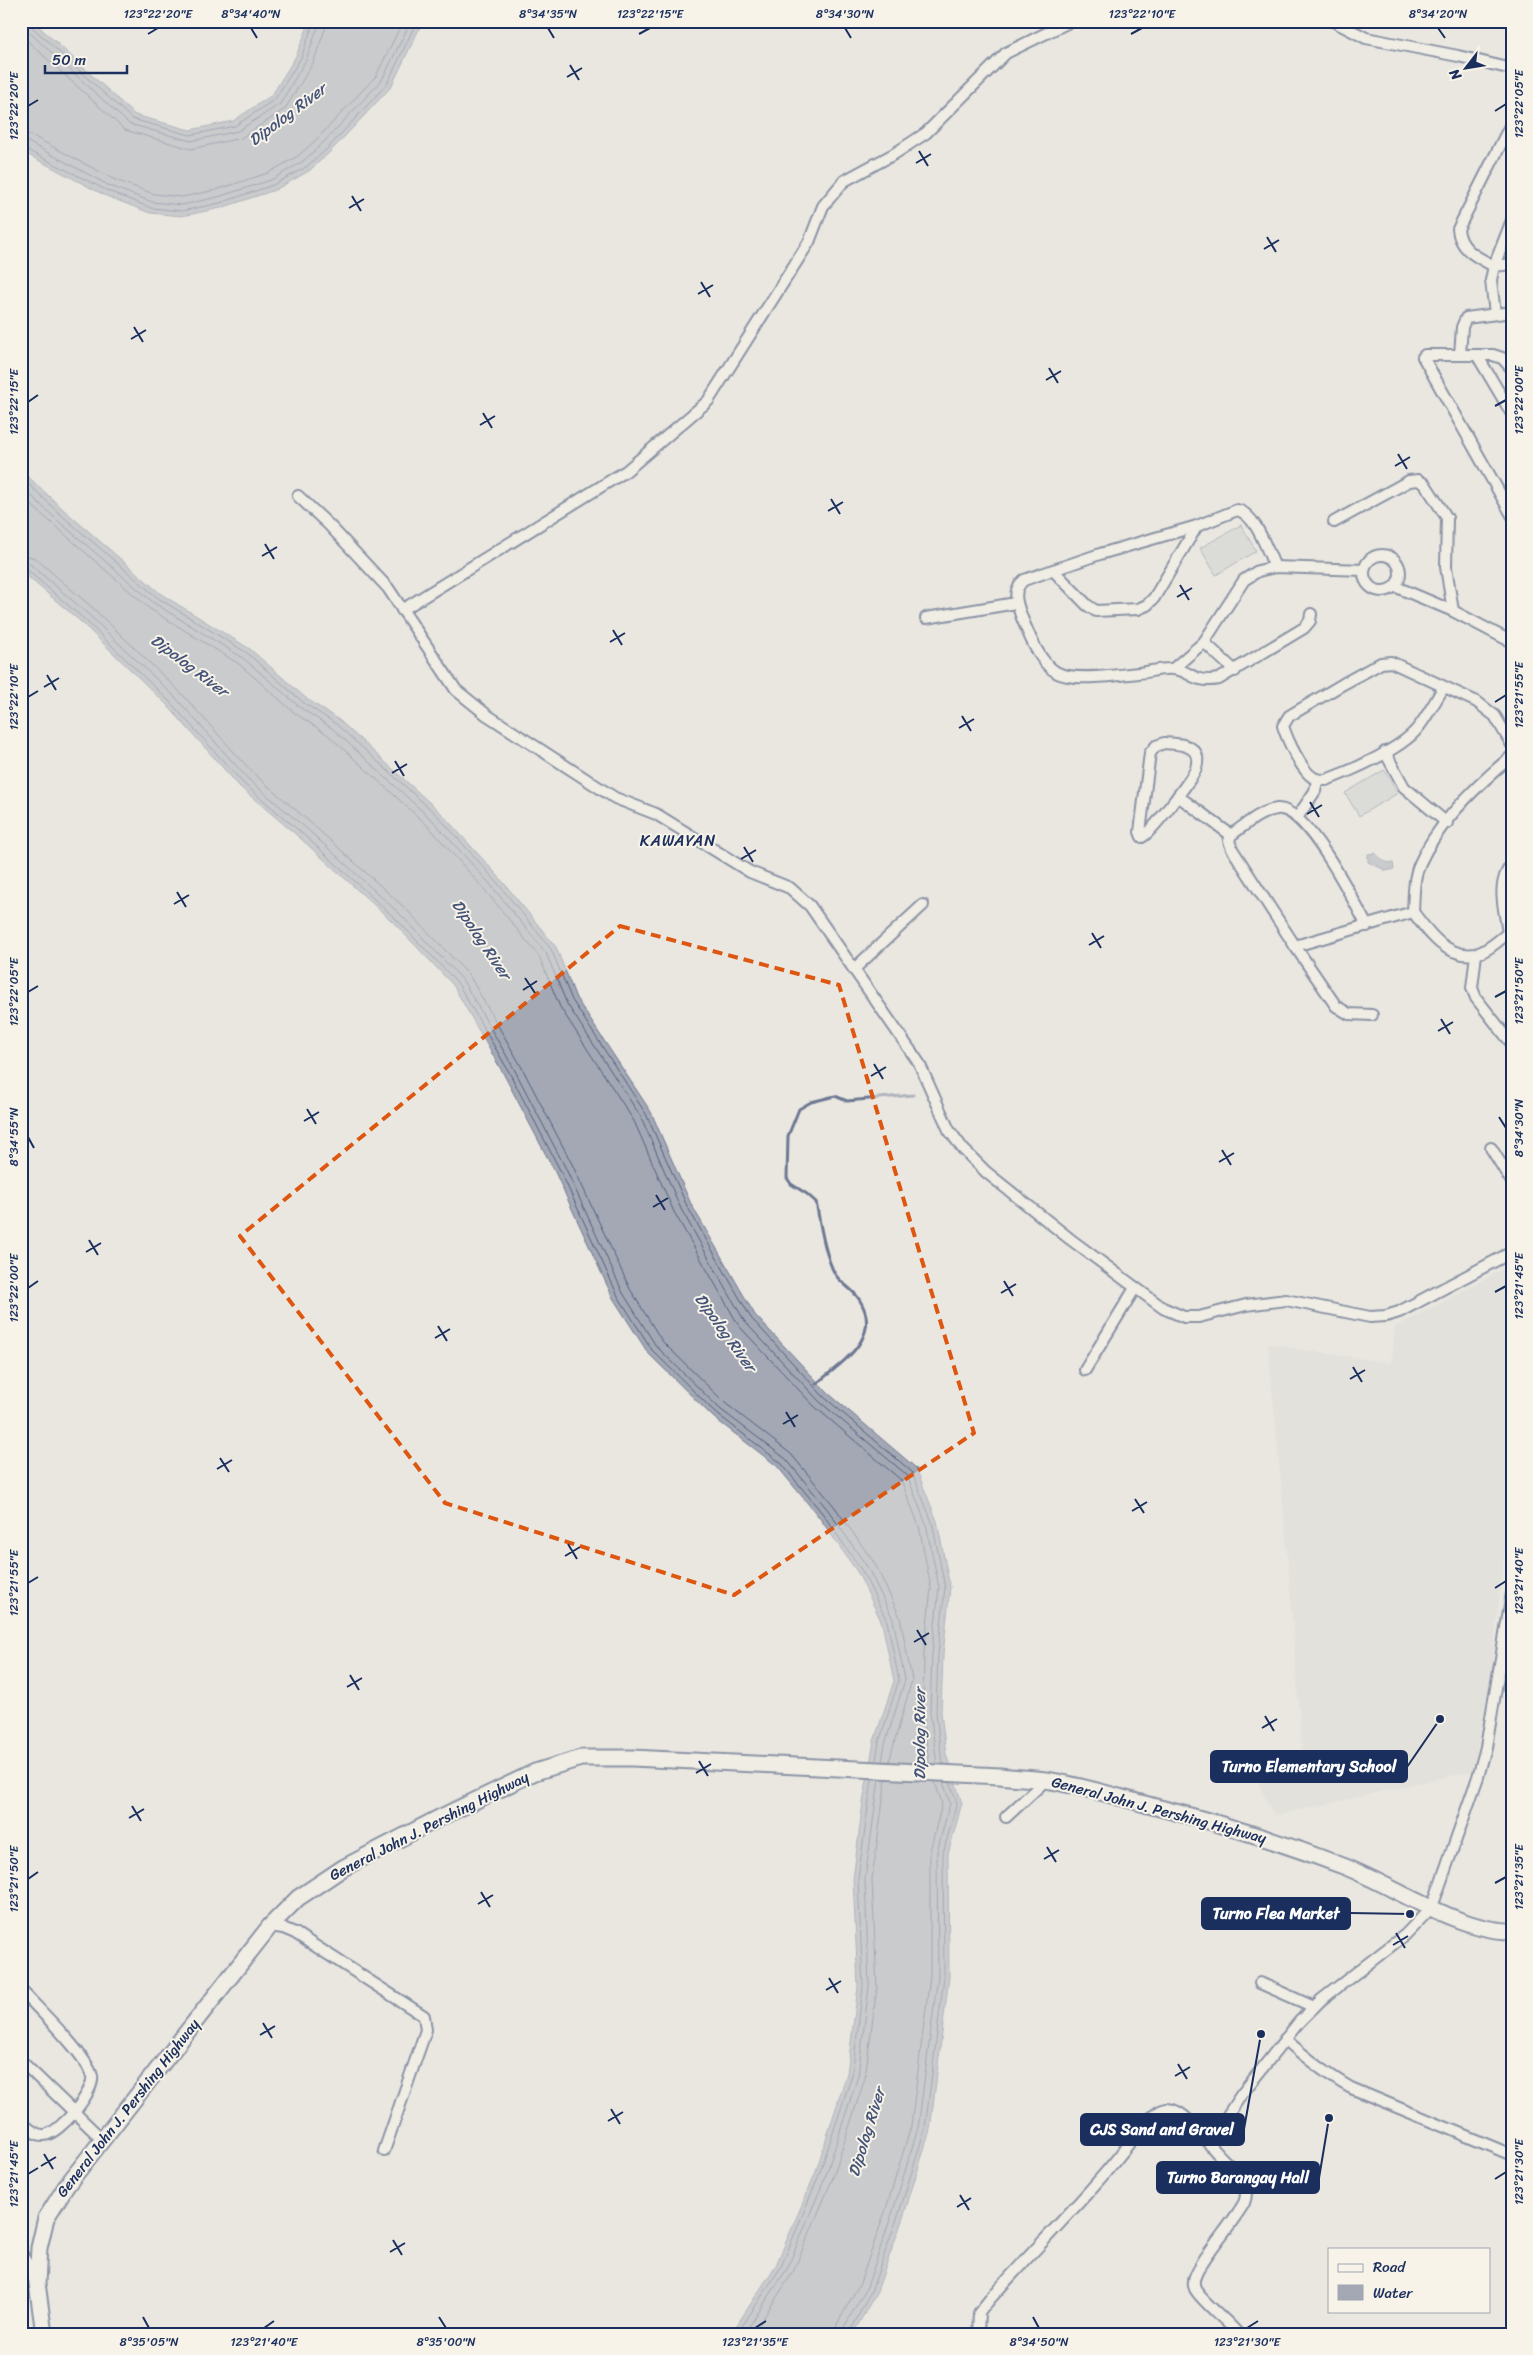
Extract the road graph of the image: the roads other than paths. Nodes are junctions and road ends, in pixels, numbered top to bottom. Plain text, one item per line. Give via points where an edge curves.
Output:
1 (1071, 21) edge
2 (1333, 21) edge
3 (1512, 69) edge
4 (1512, 122) edge
5 (1512, 220) edge
6 (1512, 264) edge
7 (1494, 266) junction
8 (1512, 312) edge
9 (1495, 314) junction
10 (1477, 355) junction
11 (1460, 356) junction
12 (1512, 369) edge
13 (1512, 414) edge
14 (298, 496) dead end
15 (1511, 512) edge
16 (1334, 522) dead end
17 (1197, 526) junction
18 (1275, 568) junction
19 (1053, 570) junction
20 (1364, 570) junction
21 (1394, 586) junction
22 (1016, 603) junction
23 (402, 610) junction
24 (1453, 611) junction
25 (1311, 614) dead end
26 (926, 618) dead end
27 (1204, 642) junction
28 (1512, 642) edge
29 (1174, 668) junction
30 (1235, 671) junction
31 (1444, 688) junction
32 (1512, 745) edge
33 (1385, 752) junction
34 (1512, 756) edge
35 (1316, 780) junction
36 (1178, 796) junction
37 (1297, 818) junction
38 (1447, 823) junction
39 (1231, 835) junction
40 (1512, 864) edge
41 (923, 905) dead end
42 (1413, 912) junction
43 (1368, 926) junction
44 (1510, 933) edge
45 (1295, 946) junction
46 (1476, 954) junction
47 (854, 969) junction
48 (1372, 1015) dead end
49 (1512, 1044) edge
50 (1491, 1148) dead end
51 (1512, 1182) edge
52 (1512, 1252) edge
53 (1135, 1288) junction
54 (1085, 1370) dead end
55 (1512, 1594) edge
56 (1046, 1780) junction
57 (1006, 1817) dead end
58 (1432, 1907) junction
59 (270, 1926) junction
60 (1512, 1930) edge
61 (1260, 1983) dead end
62 (21, 1990) edge
63 (1314, 2007) junction
64 (1285, 2038) junction
65 (21, 2061) edge
66 (74, 2112) junction
67 (21, 2122) edge
68 (103, 2140) junction
69 (1206, 2140) junction
70 (384, 2151) dead end
71 (1512, 2155) edge
72 (21, 2255) edge
73 (37, 2283) junction
74 (44, 2334) edge
75 (978, 2334) edge
76 (1238, 2334) edge

1 - 23 street via 1006,53 926,133 844,181 822,206 809,242 708,401 626,471
2 - 3 street via 1366,38
4 - 7 street via 1458,229 1459,240 1464,246
5 - 7 street
6 - 7 street
7 - 9 street via 1491,280
8 - 9 street
9 - 11 street via 1466,318
10 - 11 street
10 - 12 street via 1499,356
10 - 13 street
11 - 15 street via 1423,357
14 - 23 street via 388,588
16 - 24 street via 1409,481 1418,480 1425,484 1448,522 1446,567
17 - 18 street via 1237,510 1243,511 1253,521
17 - 19 street
17 - 19 street via 1154,598 1138,609 1096,610
18 - 20 street
18 - 27 street via 1258,571 1244,580
19 - 22 street via 1018,585
20 - 21 street via 1365,580 1376,590 1386,591
20 - 21 street via 1374,557 1389,557 1397,563 1400,573
21 - 24 street
22 - 26 street
22 - 29 street via 1046,663 1064,676 1110,676
23 - 47 street via 456,690 487,715 615,798 656,814 750,872 799,894
24 - 28 street
25 - 30 street via 1304,628
27 - 29 street
27 - 30 street
29 - 30 street via 1198,680 1208,681
31 - 32 street via 1477,702 1495,716
31 - 33 street via 1416,730
31 - 35 street via 1391,662 1381,663 1289,716 1283,726 1286,738 1309,775
33 - 35 street via 1333,778
33 - 38 street via 1404,787
34 - 38 street via 1489,775
35 - 37 street via 1314,790
36 - 36 street via 1142,837 1150,753 1164,743 1186,745 1198,758 1196,769
36 - 39 street
37 - 39 street via 1292,813 1272,810
37 - 43 street via 1338,870
38 - 42 street via 1419,864
39 - 45 street via 1232,849
40 - 44 street via 1503,880 1502,897
41 - 47 street
42 - 43 street
42 - 46 street via 1430,935 1445,947
43 - 45 street
44 - 46 street
45 - 48 street via 1336,1006 1349,1014
46 - 49 street via 1472,988 1476,998
47 - 53 street via 919,1063 949,1130 963,1150 986,1172
50 - 51 street
52 - 53 street via 1386,1316 1370,1317 1286,1300 1246,1305 1200,1317 1184,1317 1163,1308
53 - 54 street
55 - 58 street via 1480,1770
56 - 57 street
56 - 58 main road, General John J. Pershing Highway via 1205,1819 1290,1845 1359,1872
56 - 59 main road, General John J. Pershing Highway via 581,1758 535,1772 343,1868 298,1898
58 - 60 main road, General John J. Pershing Highway via 1477,1926
58 - 63 street via 1405,1935
59 - 68 main road, General John J. Pershing Highway
59 - 70 street via 296,1933 424,2016 426,2030
61 - 63 street
62 - 66 street via 88,2066 91,2087
63 - 64 street
64 - 69 street via 1220,2127
64 - 71 street via 1307,2060 1351,2088
65 - 66 street
66 - 67 street via 60,2127 42,2136
66 - 68 street
68 - 73 main road, General John J. Pershing Highway via 67,2185 46,2218 39,2248
69 - 75 street via 1175,2110 1162,2109 1155,2114 1100,2181 990,2299 979,2313
69 - 76 street via 1243,2179 1248,2194 1233,2222 1196,2274 1195,2288
72 - 73 street
73 - 74 main road, General John J. Pershing Highway

